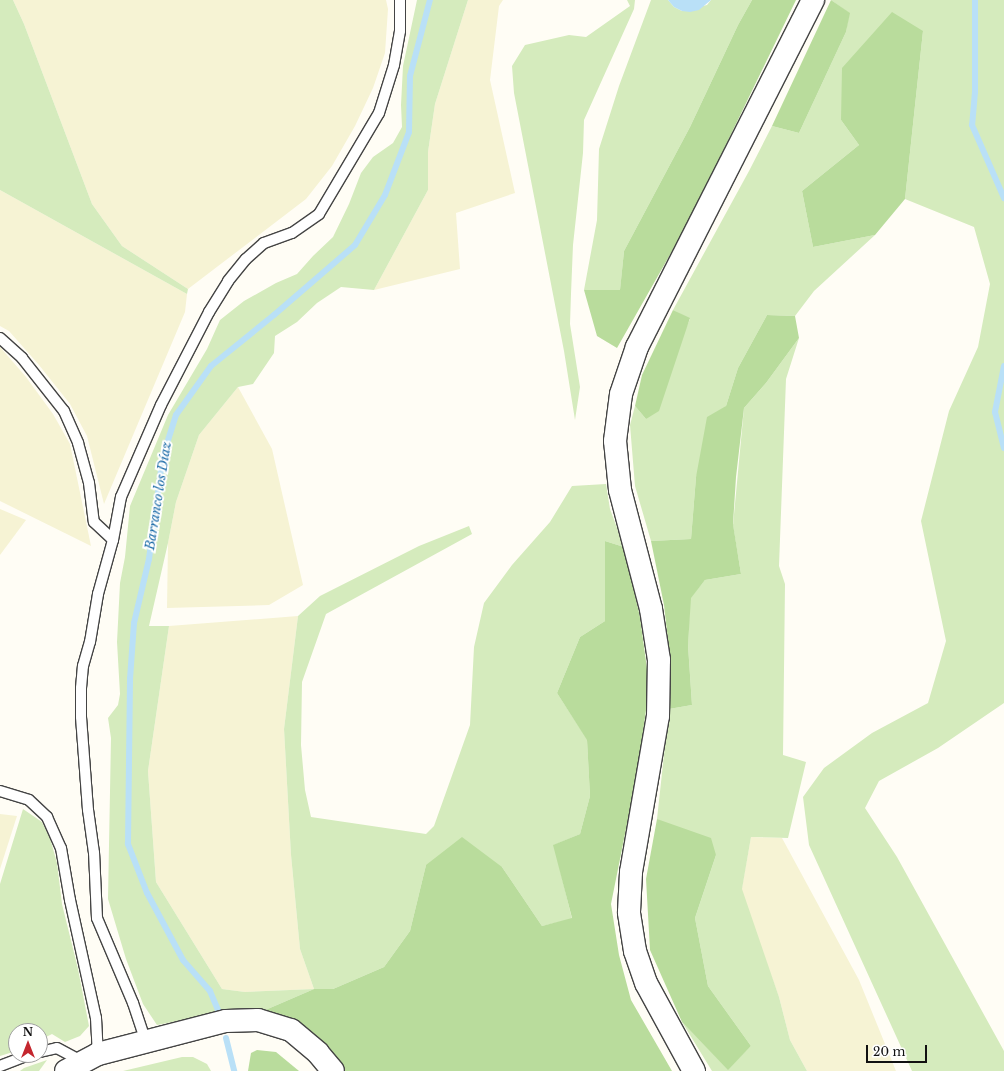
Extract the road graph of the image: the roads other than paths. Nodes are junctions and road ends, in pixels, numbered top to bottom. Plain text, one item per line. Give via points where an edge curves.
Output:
1 (400, 0) edge
2 (814, 0) edge
3 (0, 338) edge
4 (113, 540) junction
5 (0, 791) edge
6 (146, 1042) junction
7 (48, 1050) edge
8 (83, 1062) edge
9 (333, 1071) edge
10 (694, 1071) edge

1 - 4 lane via 400,32 394,65 380,113 319,214 292,233 264,243 246,259 228,281 161,405 137,458 122,497
2 - 10 street via 637,347 621,394 615,441 620,490 651,609 659,660 658,716 631,872 629,912 635,951 646,983
3 - 4 lane via 22,358 64,411 78,443 89,483 94,522
4 - 6 lane via 98,594 83,666 82,717 88,810 94,853 97,918 133,1003
5 - 8 lane via 29,800 47,817 61,848 96,1018
6 - 8 street
6 - 9 street via 226,1021 258,1020 291,1030 318,1053
7 - 8 lane via 57,1048

